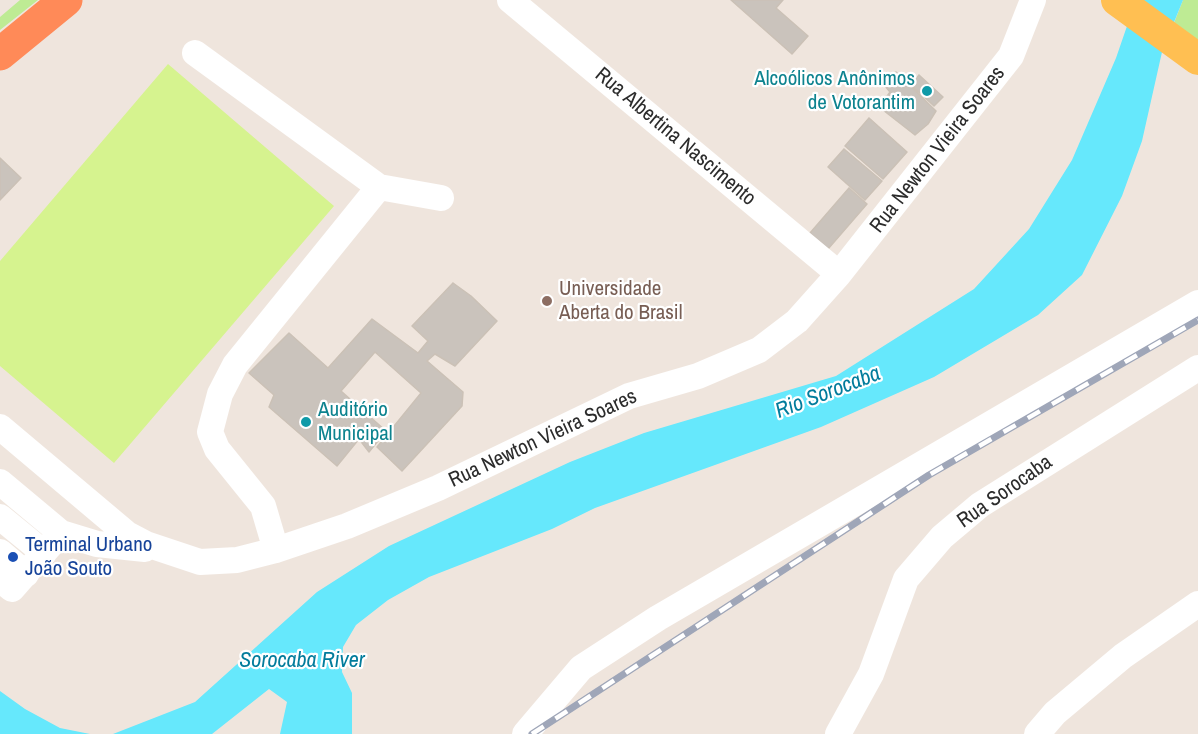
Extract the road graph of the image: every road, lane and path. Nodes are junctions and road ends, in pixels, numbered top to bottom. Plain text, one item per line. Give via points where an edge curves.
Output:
1 (66, 0) edge
2 (510, 0) edge
3 (1033, 0) edge
4 (1117, 0) edge
5 (195, 53) dead end
6 (0, 54) edge
7 (1198, 59) edge
8 (379, 187) junction
9 (441, 198) dead end
10 (839, 274) junction
11 (1198, 303) edge
12 (1198, 368) edge
13 (0, 427) edge
14 (0, 482) edge
15 (0, 517) edge
16 (61, 533) junction
17 (276, 550) junction
18 (0, 552) edge
19 (166, 552) junction
20 (44, 553) junction
21 (26, 574) junction
22 (0, 579) edge
23 (1198, 604) edge
24 (525, 734) edge
25 (838, 734) edge
26 (1037, 734) edge

1 - 6 highway
2 - 10 street, Rua Albertina Nascimento
3 - 10 street, Rua Newton Vieira Soares via 1011,56
4 - 7 main road
5 - 8 street
8 - 9 street
8 - 17 street via 235,365 220,394 210,432 217,448 263,506
10 - 17 street, Rua Newton Vieira Soares via 797,321 759,350 698,376 629,396 438,488
11 - 24 street via 658,618 581,668
12 - 25 street, Rua Sorocaba via 980,504 942,537 906,579 871,674
13 - 19 street, Rua Newton Vieira Soares via 127,534
14 - 16 street
15 - 20 street
16 - 19 street via 97,544
16 - 20 street
17 - 19 street, Rua Newton Vieira Soares via 237,560 200,562
18 - 21 street
20 - 21 street
21 - 22 street via 12,589
23 - 26 street via 1123,656 1055,713

